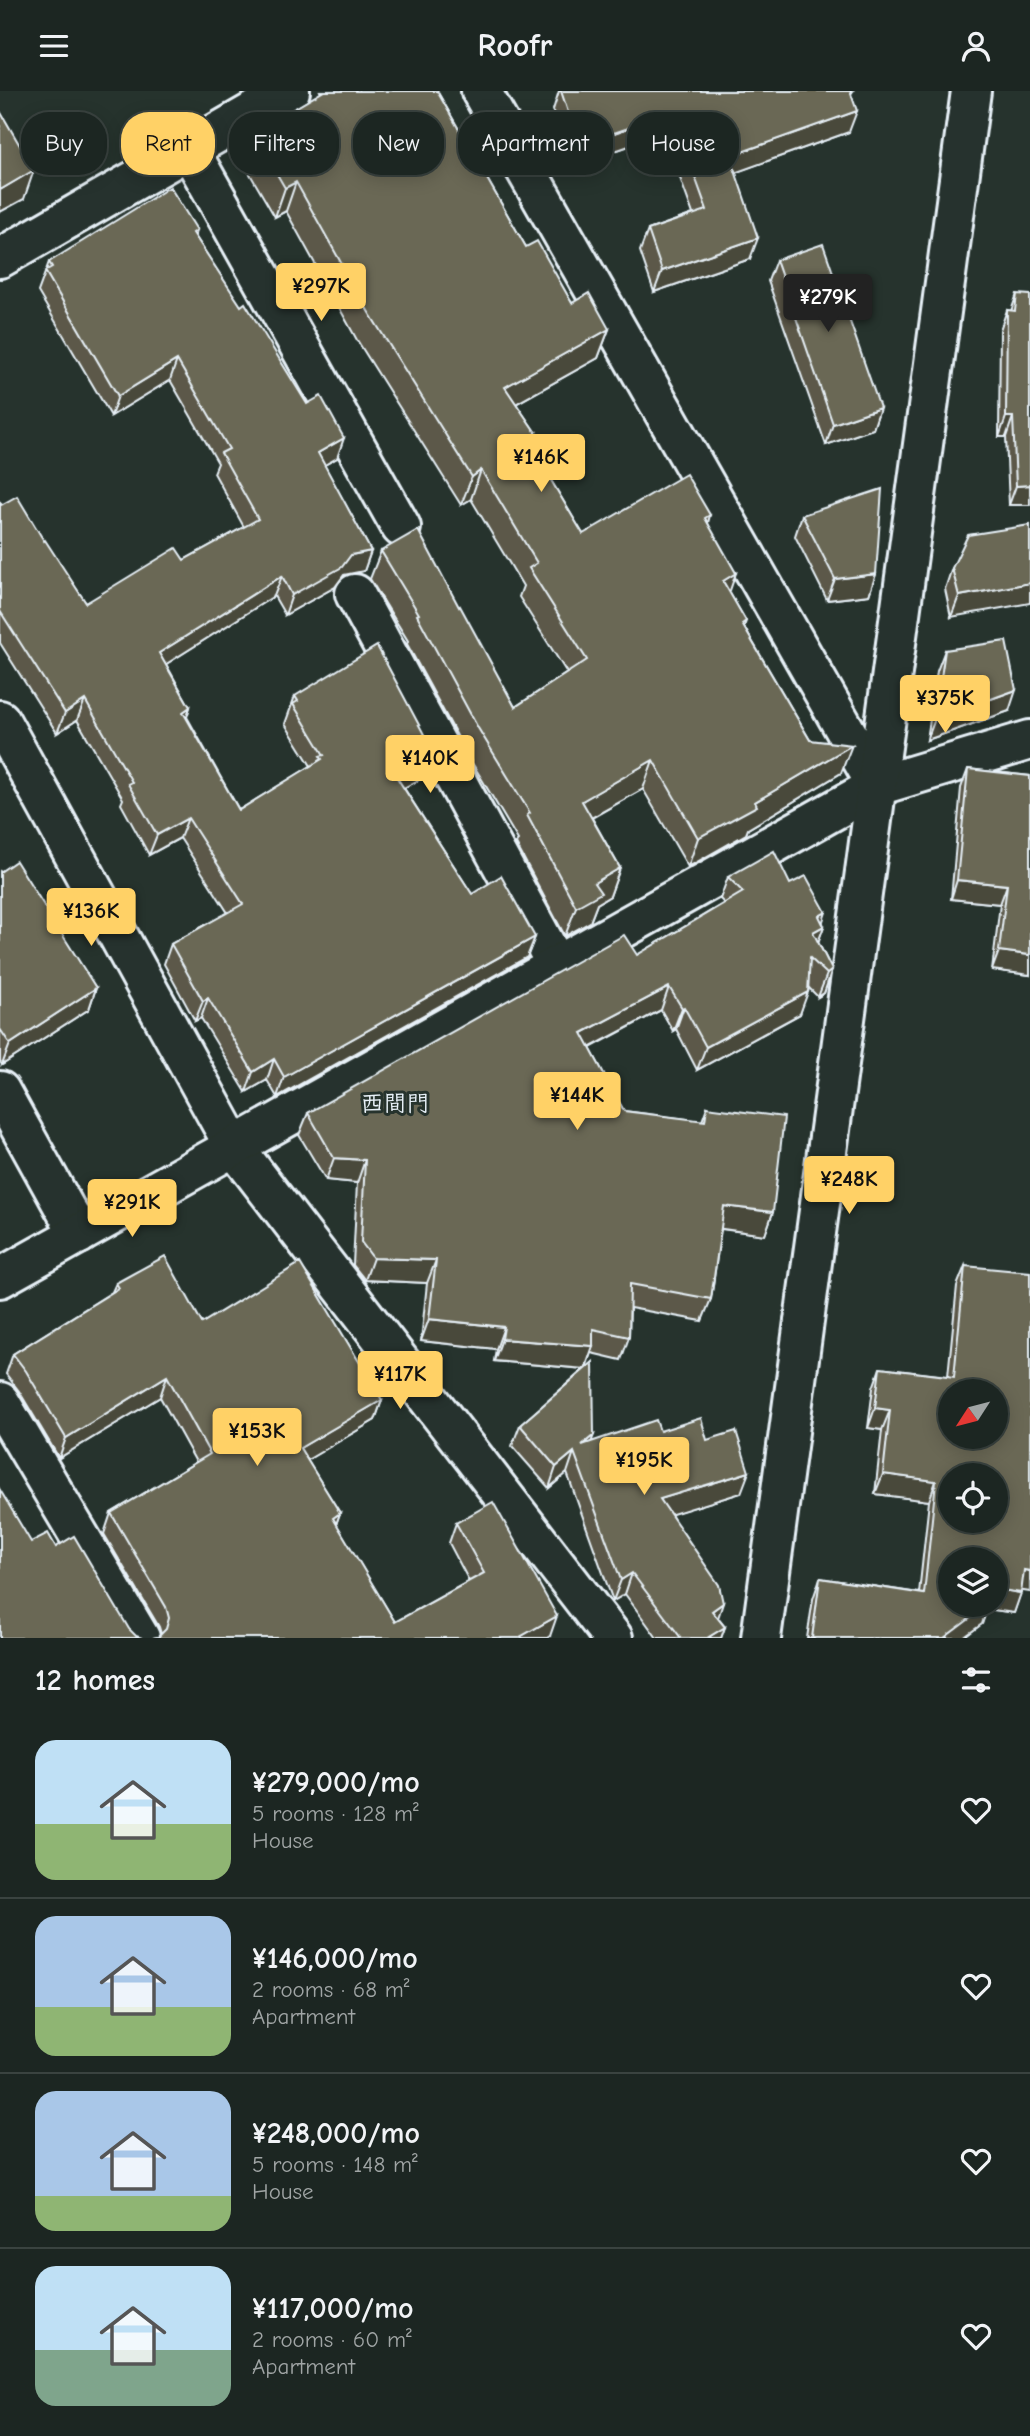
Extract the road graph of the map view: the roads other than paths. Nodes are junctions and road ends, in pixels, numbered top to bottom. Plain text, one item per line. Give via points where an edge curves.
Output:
1 (290, 91) edge
2 (481, 91) edge
3 (971, 91) edge
4 (215, 134) edge
5 (143, 175) edge
6 (203, 175) edge
7 (0, 258) edge
8 (401, 527) dead end
9 (355, 594) dead end
10 (0, 720) edge
11 (1030, 740) edge
12 (877, 786) junction
13 (557, 966) junction
14 (0, 1091) edge
15 (235, 1148) junction
16 (79, 1234) junction
17 (0, 1278) edge
18 (0, 1402) edge
19 (140, 1638) edge
20 (613, 1638) edge
21 (761, 1638) edge

1 - 4 street
2 - 12 street
3 - 12 street
5 - 7 street
6 - 8 street
9 - 13 street
10 - 15 street
11 - 12 street
12 - 13 street
12 - 21 street
13 - 15 street
14 - 16 street
15 - 16 street
15 - 20 street
16 - 17 street
18 - 19 street

